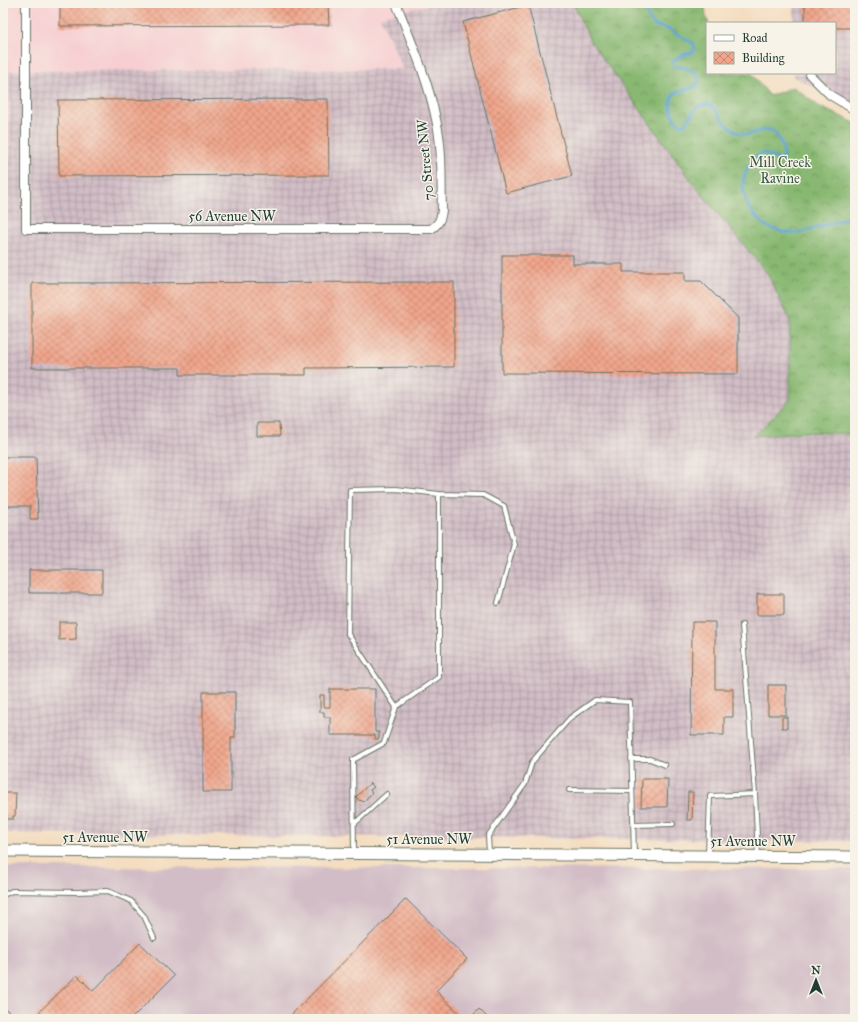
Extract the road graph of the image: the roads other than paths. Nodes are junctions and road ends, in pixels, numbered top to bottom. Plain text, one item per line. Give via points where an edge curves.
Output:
1 (26, 3) edge
2 (396, 3) edge
3 (810, 75) dead end
4 (855, 110) edge
5 (437, 226) joint
6 (440, 494) junction
7 (498, 603) dead end
8 (742, 625) dead end
9 (396, 707) junction
10 (631, 759) junction
11 (665, 765) dead end
12 (569, 790) dead end
13 (632, 791) junction
14 (387, 794) dead end
15 (755, 794) junction
16 (354, 824) junction
17 (673, 824) dead end
18 (633, 825) junction
19 (3, 851) edge
20 (354, 854) junction
21 (489, 854) junction
22 (634, 855) junction
23 (708, 856) junction
24 (758, 856) junction
25 (855, 857) edge
26 (3, 895) edge
27 (154, 938) dead end

1 - 5 street, 56 Avenue NW via 26,229 422,229
2 - 5 street, 70 Street NW via 426,79 438,126 442,210
3 - 4 street via 830,95
6 - 7 lane via 483,495 504,506 514,544
6 - 9 lane via 438,677
6 - 9 lane via 396,489 350,490 348,634
8 - 15 lane
9 - 16 lane via 384,743 353,760
10 - 11 lane via 650,759
10 - 13 lane
10 - 21 lane via 630,702 596,700 570,718 532,762 525,784 488,836
12 - 13 lane
13 - 18 lane
14 - 16 lane
15 - 23 lane via 710,796
15 - 24 lane
16 - 20 lane
17 - 18 lane
18 - 22 lane
19 - 20 street, 51 Avenue NW
20 - 21 street, 51 Avenue NW
21 - 22 street, 51 Avenue NW
22 - 23 street, 51 Avenue NW
23 - 24 street, 51 Avenue NW
24 - 25 street, 51 Avenue NW
26 - 27 lane via 12,892 108,891 131,901 144,916

